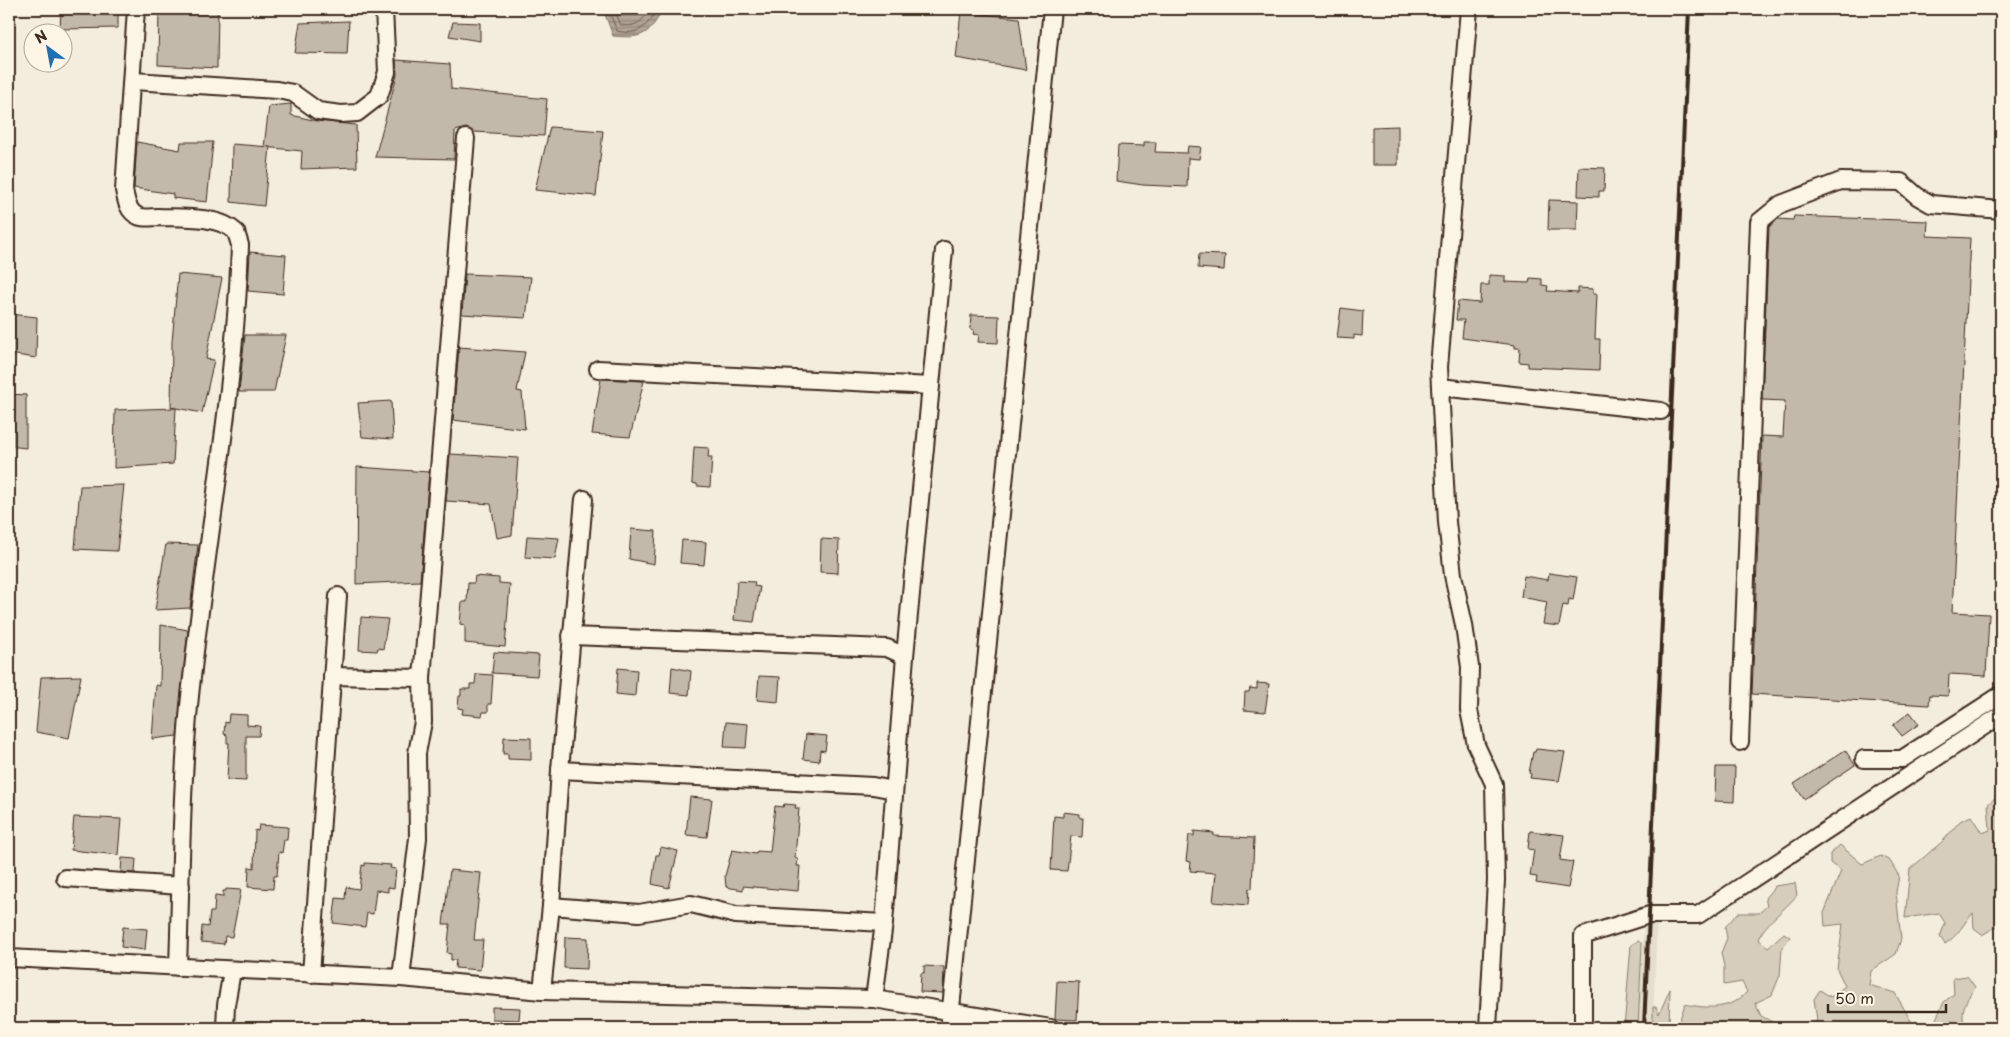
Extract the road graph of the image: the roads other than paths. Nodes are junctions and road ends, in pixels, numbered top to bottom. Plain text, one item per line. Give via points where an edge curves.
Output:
1 (136, 9) edge
2 (384, 9) edge
3 (1052, 9) edge
4 (1469, 9) edge
5 (132, 81) junction
6 (466, 138) dead end
7 (2001, 210) edge
8 (944, 250) dead end
9 (598, 369) dead end
10 (930, 386) junction
11 (1440, 387) junction
12 (1661, 411) dead end
13 (584, 499) dead end
14 (338, 596) dead end
15 (571, 636) junction
16 (905, 656) junction
17 (332, 676) junction
18 (422, 678) junction
19 (2001, 695) edge
20 (2001, 715) edge
21 (1740, 742) dead end
22 (1864, 759) dead end
23 (560, 770) junction
24 (894, 790) junction
25 (66, 878) dead end
26 (181, 886) junction
27 (552, 906) junction
28 (884, 923) junction
29 (9, 958) edge
30 (178, 967) junction
31 (232, 971) junction
32 (311, 974) junction
33 (401, 978) junction
34 (542, 991) junction
35 (874, 999) junction
36 (950, 1012) junction
37 (225, 1028) edge
38 (949, 1028) edge
39 (1051, 1028) edge
40 (1488, 1028) edge
41 (1583, 1028) edge

1 - 5 street
2 - 5 street via 387,72 379,96 357,113 318,110 293,93 277,90
3 - 36 street
4 - 11 street
5 - 26 street via 124,190 130,210 144,218 221,222 236,232 240,245 235,326 214,522 190,706
6 - 18 street
7 - 21 street via 1931,204 1901,182 1841,180 1781,204 1759,222
8 - 10 street
9 - 10 street
10 - 16 street
11 - 12 street
11 - 40 street via 1450,548 1470,667 1469,710 1476,746 1494,784 1496,880
13 - 15 street
14 - 17 street
15 - 16 street via 887,648
15 - 23 street
16 - 24 street
17 - 18 street
17 - 32 street
18 - 33 street via 423,722 417,753 418,838
19 - 22 street via 1902,759
20 - 41 street via 1698,915 1649,915 1583,936
23 - 24 street via 873,786
23 - 27 street
24 - 28 street
25 - 26 street
26 - 30 street
27 - 28 street via 639,913 692,904 736,915
27 - 34 street
28 - 35 street
29 - 30 street
30 - 31 street
31 - 32 street
31 - 37 street
32 - 33 street
33 - 34 street
34 - 35 street
35 - 36 street
36 - 38 street
36 - 39 street

